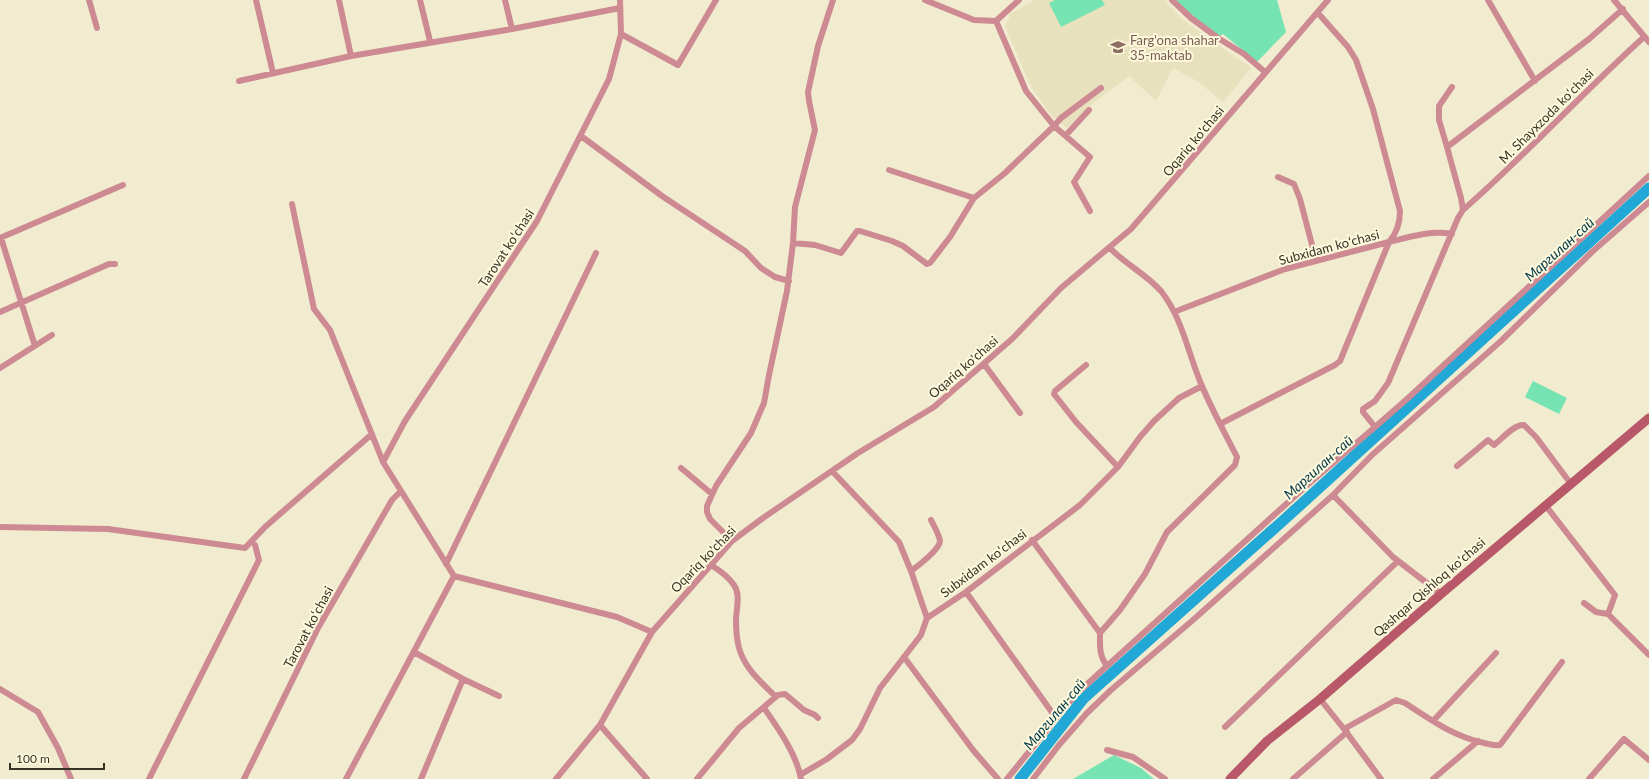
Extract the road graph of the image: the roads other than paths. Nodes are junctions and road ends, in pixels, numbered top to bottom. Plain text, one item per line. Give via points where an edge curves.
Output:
1 (89, 0) edge
2 (256, 0) edge
3 (339, 0) edge
4 (420, 0) edge
5 (504, 0) edge
6 (620, 0) edge
7 (716, 0) edge
8 (833, 0) edge
9 (925, 0) edge
10 (1019, 0) edge
11 (1172, 0) edge
12 (1328, 0) edge
13 (1488, 0) edge
14 (1614, 0) edge
15 (620, 8) junction
16 (1623, 9) junction
17 (1318, 13) junction
18 (996, 21) junction
19 (97, 28) dead end
20 (512, 29) junction
21 (621, 34) junction
22 (1647, 40) edge
23 (430, 42) junction
24 (351, 56) junction
25 (1265, 72) junction
26 (273, 74) junction
27 (239, 81) dead end
28 (1535, 81) junction
29 (1452, 87) dead end
30 (1101, 88) dead end
31 (1088, 110) dead end
32 (1054, 126) junction
33 (1066, 135) junction
34 (581, 136) junction
35 (1447, 147) junction
36 (889, 170) dead end
37 (1649, 176) edge
38 (1278, 177) dead end
39 (123, 185) dead end
40 (974, 198) junction
41 (1649, 202) edge
42 (292, 204) dead end
43 (1463, 210) junction
44 (1090, 211) dead end
45 (1452, 234) junction
46 (1, 238) edge
47 (1390, 242) junction
48 (793, 243) junction
49 (1110, 248) junction
50 (596, 253) dead end
51 (1316, 260) junction
52 (115, 264) dead end
53 (789, 281) junction
54 (22, 303) junction
55 (0, 312) edge
56 (1174, 312) junction
57 (52, 335) dead end
58 (35, 346) junction
59 (984, 364) junction
60 (1086, 365) dead end
61 (0, 368) edge
62 (1202, 386) junction
63 (1020, 413) dead end
64 (1649, 418) edge
65 (1220, 424) junction
66 (1375, 427) junction
67 (372, 434) junction
68 (383, 462) junction
69 (1456, 466) dead end
70 (1118, 467) junction
71 (681, 468) dead end
72 (832, 472) junction
73 (1571, 484) junction
74 (401, 491) junction
75 (712, 494) junction
76 (1333, 494) junction
77 (1546, 506) junction
78 (932, 520) dead end
79 (0, 527) edge
80 (1032, 540) junction
81 (732, 541) junction
82 (255, 545) dead end
83 (1398, 561) junction
84 (446, 564) junction
85 (711, 564) junction
86 (911, 571) junction
87 (454, 576) junction
88 (966, 592) junction
89 (1441, 594) junction
90 (1584, 603) dead end
91 (1608, 614) junction
92 (927, 618) junction
93 (652, 632) junction
94 (1100, 633) junction
95 (414, 652) junction
96 (1496, 653) dead end
97 (1649, 655) edge
98 (904, 657) junction
99 (1562, 662) dead end
100 (1107, 666) junction
101 (463, 679) junction
102 (0, 689) edge
103 (499, 696) dead end
104 (776, 697) junction
105 (1320, 699) junction
106 (764, 708) junction
107 (818, 718) dead end
108 (1056, 718) junction
109 (1433, 722) junction
110 (600, 725) junction
111 (1225, 727) dead end
112 (1346, 730) junction
113 (1478, 741) junction
114 (1107, 750) dead end
115 (1649, 760) edge
116 (801, 777) edge
117 (645, 778) edge
118 (71, 779) edge
119 (150, 779) edge
120 (244, 779) edge
121 (346, 779) edge
122 (421, 779) edge
123 (556, 779) edge
124 (697, 779) edge
125 (998, 779) edge
126 (1007, 779) edge
127 (1033, 779) edge
128 (1165, 779) edge
129 (1230, 779) edge
130 (1293, 779) edge
131 (1381, 779) edge
132 (1433, 779) edge
133 (1588, 779) edge

1 - 19 street
2 - 26 street
3 - 24 street
4 - 23 street
5 - 20 street
6 - 15 street, Tarovat koʻchasi
7 - 21 street via 678,65
8 - 48 street via 818,46 808,92 815,130 795,207
9 - 18 street via 974,20
10 - 18 street
11 - 25 street via 1191,18 1244,54
12 - 17 street, Oqariq ko'chasi
13 - 28 street
14 - 16 street
15 - 20 street
15 - 21 street, Tarovat koʻchasi
16 - 22 street
16 - 28 street
17 - 25 street, Oqariq ko'chasi
17 - 47 street, Subxidam koʻchasi via 1352,53 1373,109 1400,211 1400,221
18 - 32 street via 1026,91
20 - 23 street
21 - 34 street, Tarovat koʻchasi via 609,79
22 - 43 street, M. Shayxzoda koʻchasi via 1600,77 1500,177
23 - 24 street
24 - 26 street
25 - 49 street, Oqariq ko'chasi via 1189,164 1137,223
26 - 27 street
28 - 35 street
29 - 35 street via 1439,106 1439,120
30 - 32 street
31 - 33 street
32 - 33 street
32 - 40 street via 1005,173
33 - 44 street via 1090,157 1074,182
34 - 53 street via 662,196 745,250 761,268 775,277
34 - 68 street, Tarovat koʻchasi via 537,221 406,421
35 - 43 street
36 - 40 street
37 - 66 street
38 - 51 street via 1294,184
39 - 46 street
40 - 48 street via 950,237 927,264 903,246 860,231 857,231 841,253 815,245
41 - 76 street via 1501,341 1372,455
42 - 67 street via 314,309 330,330
43 - 45 street
45 - 47 street via 1443,232 1417,235
45 - 66 street via 1388,383 1375,401 1363,409
46 - 54 street
47 - 51 street, Subxidam koʻchasi
47 - 65 street via 1340,360 1335,365
48 - 53 street
49 - 56 street via 1154,284
49 - 59 street, Oqariq ko'chasi via 1061,288
50 - 84 street
51 - 56 street, Subxidam koʻchasi via 1260,278
52 - 54 street via 109,264
53 - 75 street via 762,412
54 - 55 street
54 - 58 street
56 - 62 street
57 - 58 street
58 - 61 street
59 - 63 street
59 - 72 street, Oqariq ko'chasi via 934,407 858,453
60 - 70 street via 1054,394
62 - 65 street
62 - 70 street, Subxidam koʻchasi via 1179,398 1154,421
64 - 73 main road, Qashqar Qishloq koʻchasi
65 - 94 street via 1237,456 1235,465 1167,532 1145,574
66 - 100 street
67 - 68 street
67 - 79 street via 265,527 245,548 108,529
68 - 74 street
69 - 73 street via 1488,440 1494,445 1512,430 1524,425
70 - 80 street, Subxidam koʻchasi via 1080,505
71 - 75 street
72 - 81 street, Oqariq ko'chasi
72 - 86 street via 899,542
73 - 77 main road, Qashqar Qishloq koʻchasi
74 - 84 street
74 - 120 street, Tarovat koʻchasi via 392,500 318,628
75 - 81 street via 706,506 707,512 710,519
76 - 83 street
76 - 127 street via 1193,620 1110,690 1059,745
77 - 89 main road, Qashqar Qishloq koʻchasi
77 - 91 street via 1615,595
78 - 86 street via 940,539 939,544
80 - 88 street, Subxidam koʻchasi
80 - 94 street
81 - 85 street, Oqariq ko'chasi
82 - 119 street via 259,560
83 - 89 street
83 - 111 street
84 - 87 street
85 - 93 street, Oqariq ko'chasi
85 - 104 street via 725,574 737,591 736,632 744,662
86 - 92 street
87 - 93 street via 617,617
87 - 95 street
88 - 92 street, Subxidam koʻchasi
88 - 108 street
89 - 105 main road, Qashqar Qishloq koʻchasi
90 - 91 street via 1596,612
91 - 97 street
92 - 98 street via 921,635
93 - 110 street, Oqariq ko'chasi
94 - 100 street via 1100,652
95 - 101 street
95 - 121 street
96 - 109 street
98 - 116 street via 880,688 852,740
98 - 125 street via 973,750
99 - 113 street via 1500,744
100 - 108 street via 1075,695
101 - 103 street
101 - 122 street
102 - 118 street via 38,712 58,748
104 - 106 street
104 - 107 street via 784,694
105 - 112 street
105 - 129 main road, Qashqar Qishloq koʻchasi via 1267,741
106 - 116 street via 790,750
106 - 124 street via 739,728
108 - 126 street
109 - 112 street via 1405,703 1396,700
109 - 113 street via 1453,733
110 - 117 street
110 - 123 street, Oqariq ko'chasi
112 - 130 street
112 - 131 street
113 - 132 street
114 - 128 street via 1133,757
115 - 133 street via 1624,739

